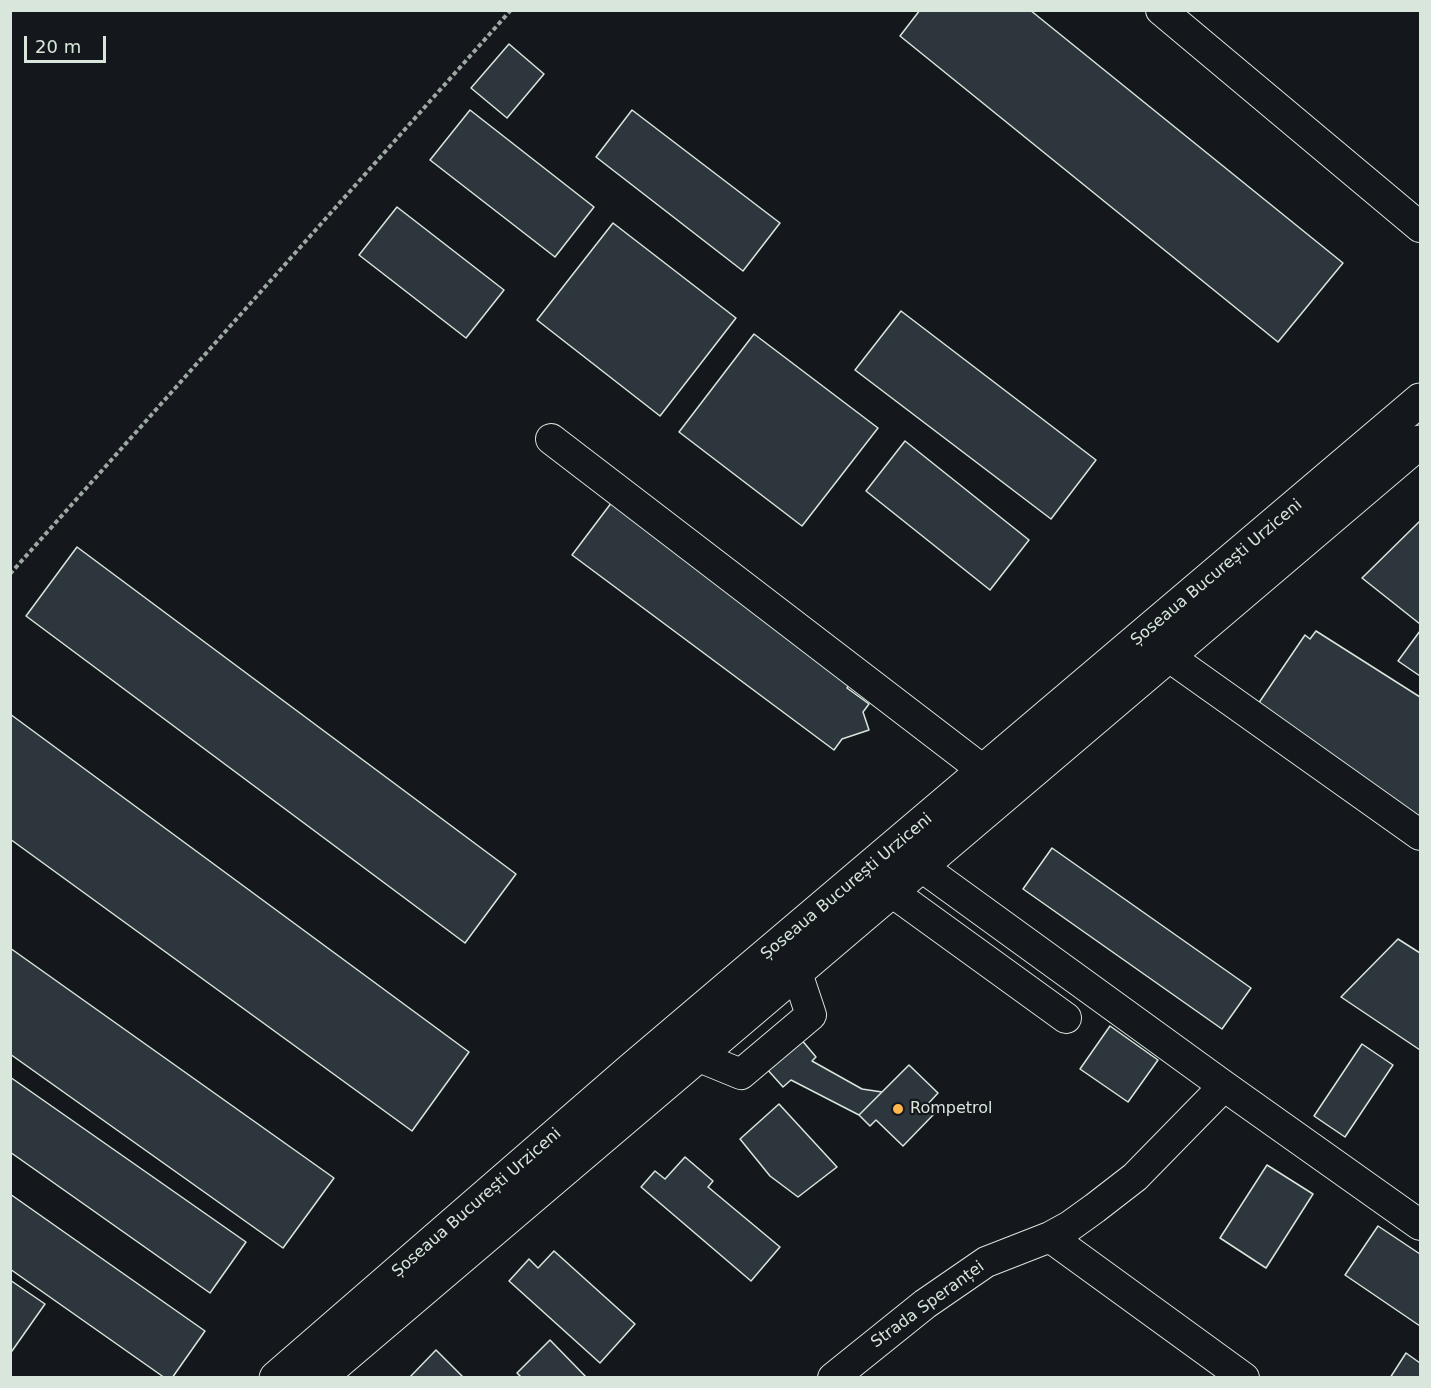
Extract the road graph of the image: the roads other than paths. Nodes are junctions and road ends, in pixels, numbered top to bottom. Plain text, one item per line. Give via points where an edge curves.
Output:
1 (1161, 10) edge
2 (1420, 227) edge
3 (1420, 400) edge
4 (551, 439) dead end
5 (1420, 442) edge
6 (1168, 656) junction
7 (984, 771) junction
8 (1420, 835) edge
9 (922, 867) junction
10 (892, 892) junction
11 (796, 970) junction
12 (1066, 1018) dead end
13 (697, 1056) junction
14 (1224, 1086) junction
15 (1420, 1225) edge
16 (1050, 1237) junction
17 (276, 1377) edge
18 (319, 1377) edge
19 (833, 1377) edge
20 (1244, 1377) edge

1 - 2 street
3 - 7 highway, Șoseaua București Urziceni
4 - 7 street
5 - 6 highway, Șoseaua București Urziceni
6 - 8 street
6 - 9 highway, Șoseaua București Urziceni
7 - 17 highway, Șoseaua București Urziceni
9 - 10 highway, Șoseaua București Urziceni
9 - 14 street
10 - 11 highway, Șoseaua București Urziceni
10 - 12 street
11 - 13 highway, Șoseaua București Urziceni
11 - 13 street via 811,1015 741,1074
13 - 18 highway, Șoseaua București Urziceni
14 - 15 street
14 - 16 street, Strada Speranței via 1135,1177
16 - 19 street, Strada Speranței via 986,1262 925,1304
16 - 20 street

